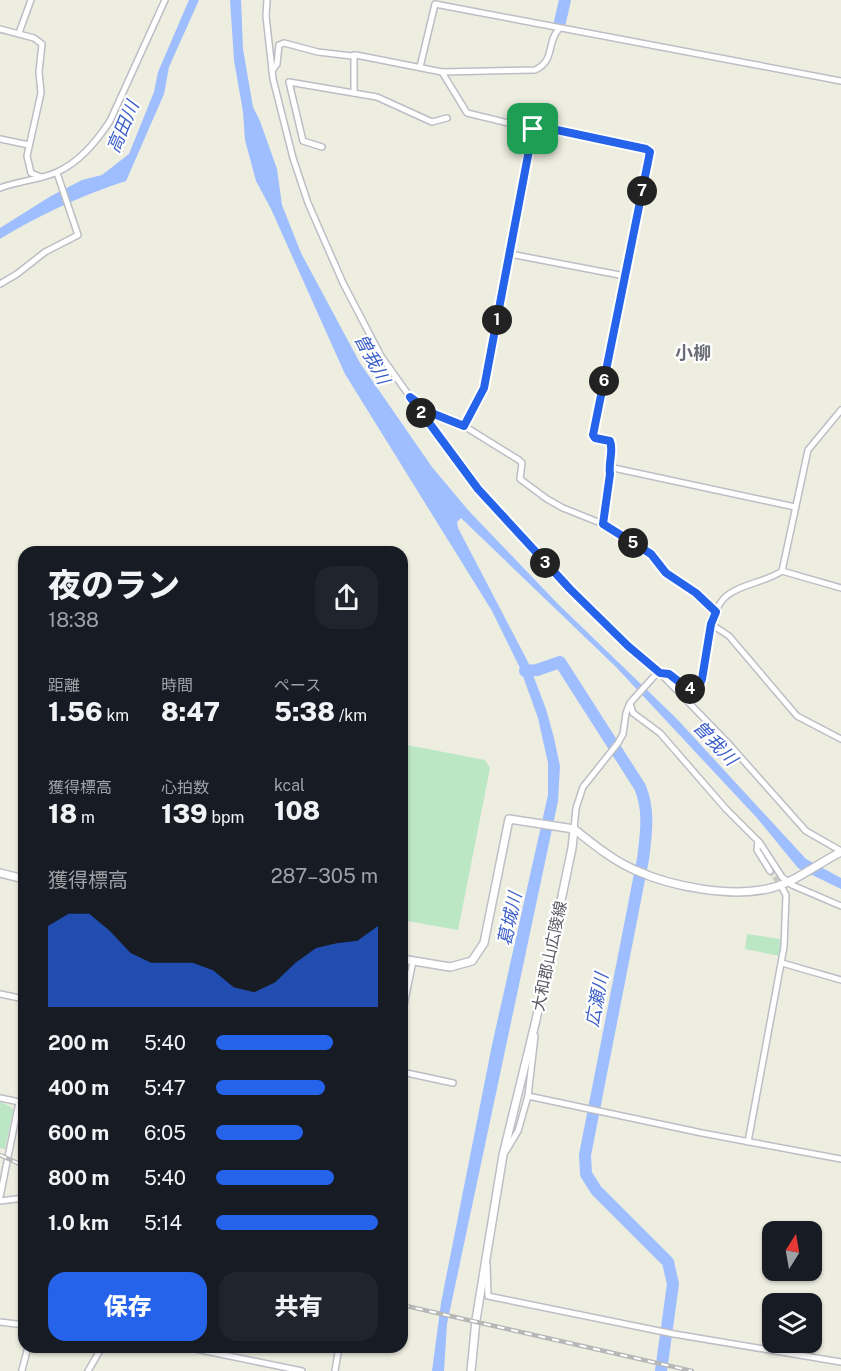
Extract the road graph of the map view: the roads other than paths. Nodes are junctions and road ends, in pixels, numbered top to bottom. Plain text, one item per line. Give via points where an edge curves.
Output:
1 (31, 0) edge
2 (165, 0) edge
3 (267, 0) edge
4 (0, 29) edge
5 (559, 29) junction
6 (19, 33) junction
7 (354, 55) junction
8 (420, 67) junction
9 (272, 71) junction
10 (442, 72) junction
11 (841, 81) edge
12 (354, 93) junction
13 (447, 118) dead end
14 (533, 129) junction
15 (0, 139) edge
16 (28, 146) junction
17 (322, 147) dead end
18 (57, 174) junction
19 (42, 177) junction
20 (0, 188) edge
21 (510, 254) junction
22 (625, 276) junction
23 (0, 285) edge
24 (410, 397) junction
25 (841, 410) edge
26 (464, 426) junction
27 (609, 467) junction
28 (795, 507) junction
29 (603, 524) junction
30 (782, 571) junction
31 (841, 588) edge
32 (716, 612) junction
33 (711, 624) junction
34 (659, 673) junction
35 (630, 703) junction
36 (841, 739) edge
37 (570, 829) junction
38 (758, 841) junction
39 (839, 853) edge
40 (770, 871) tunnel mouth
41 (0, 873) edge
42 (18, 878) edge
43 (786, 883) junction
44 (841, 906) edge
45 (408, 960) edge
46 (413, 961) junction
47 (782, 963) junction
48 (841, 980) edge
49 (408, 986) edge
50 (0, 994) edge
51 (18, 998) edge
52 (536, 1020) junction
53 (408, 1073) edge
54 (453, 1083) dead end
55 (528, 1096) junction
56 (0, 1098) edge
57 (18, 1101) edge
58 (18, 1120) edge
59 (748, 1142) junction
60 (503, 1155) junction
61 (841, 1159) edge
62 (18, 1198) edge
63 (0, 1199) edge
64 (487, 1251) junction
65 (0, 1322) edge
66 (18, 1324) edge
67 (26, 1353) edge
68 (98, 1353) edge
69 (215, 1353) edge
70 (338, 1353) edge
71 (841, 1362) edge
72 (22, 1370) edge
73 (88, 1371) edge
74 (302, 1371) edge
75 (334, 1371) edge
76 (471, 1371) edge

1 - 6 street
2 - 18 street via 105,129 83,155
3 - 9 street
4 - 6 street
5 - 8 street via 435,4
5 - 10 street via 544,66 535,70
5 - 11 street
6 - 16 street via 42,44 41,93
7 - 8 street
7 - 9 street via 318,52 284,43 279,45 277,64
7 - 12 street
8 - 10 street
9 - 24 street via 290,149 312,213 362,322
10 - 14 street via 467,113
12 - 13 street via 387,101 427,121
12 - 17 street via 289,82 303,141
14 - 21 street
14 - 22 street via 538,126 650,152
15 - 16 street
16 - 19 street via 28,167
18 - 19 street
18 - 23 street via 78,235 45,252
19 - 20 street
21 - 22 street
21 - 26 street via 484,388
22 - 27 street via 593,435 612,445
24 - 26 street via 434,414
24 - 34 street via 478,489 526,543
25 - 28 street via 808,450
26 - 29 street via 519,460 520,479 530,488 562,508
27 - 28 street
27 - 29 street
28 - 30 street
29 - 32 street via 651,554 666,573
30 - 31 street
30 - 32 street via 730,594
32 - 33 street
33 - 34 street via 700,684 694,689 687,688 669,674
33 - 36 street via 729,636 797,716
34 - 35 street
34 - 39 street via 806,831
35 - 37 street via 623,734 583,787
35 - 38 street via 633,713 660,733
37 - 43 main road via 634,870 682,885 749,891
37 - 46 main road via 509,819 484,943 472,961 450,967
37 - 52 main road, 大和郡山広陵線 via 572,848
38 - 40 street via 757,850
38 - 43 street
39 - 43 main road
41 - 42 main road
43 - 44 street
43 - 47 street
45 - 46 main road
46 - 49 street
47 - 48 street
47 - 59 street
50 - 51 street
52 - 55 street
52 - 60 main road, 大和郡山広陵線
53 - 54 street
55 - 59 street
55 - 60 street via 518,1131
56 - 57 street
58 - 63 street
59 - 61 street
60 - 64 main road, 大和郡山広陵線
62 - 63 street
64 - 71 street via 488,1296 674,1334
64 - 76 main road, 大和郡山広陵線
65 - 66 street
67 - 72 street
68 - 73 street
69 - 74 street
70 - 75 street

